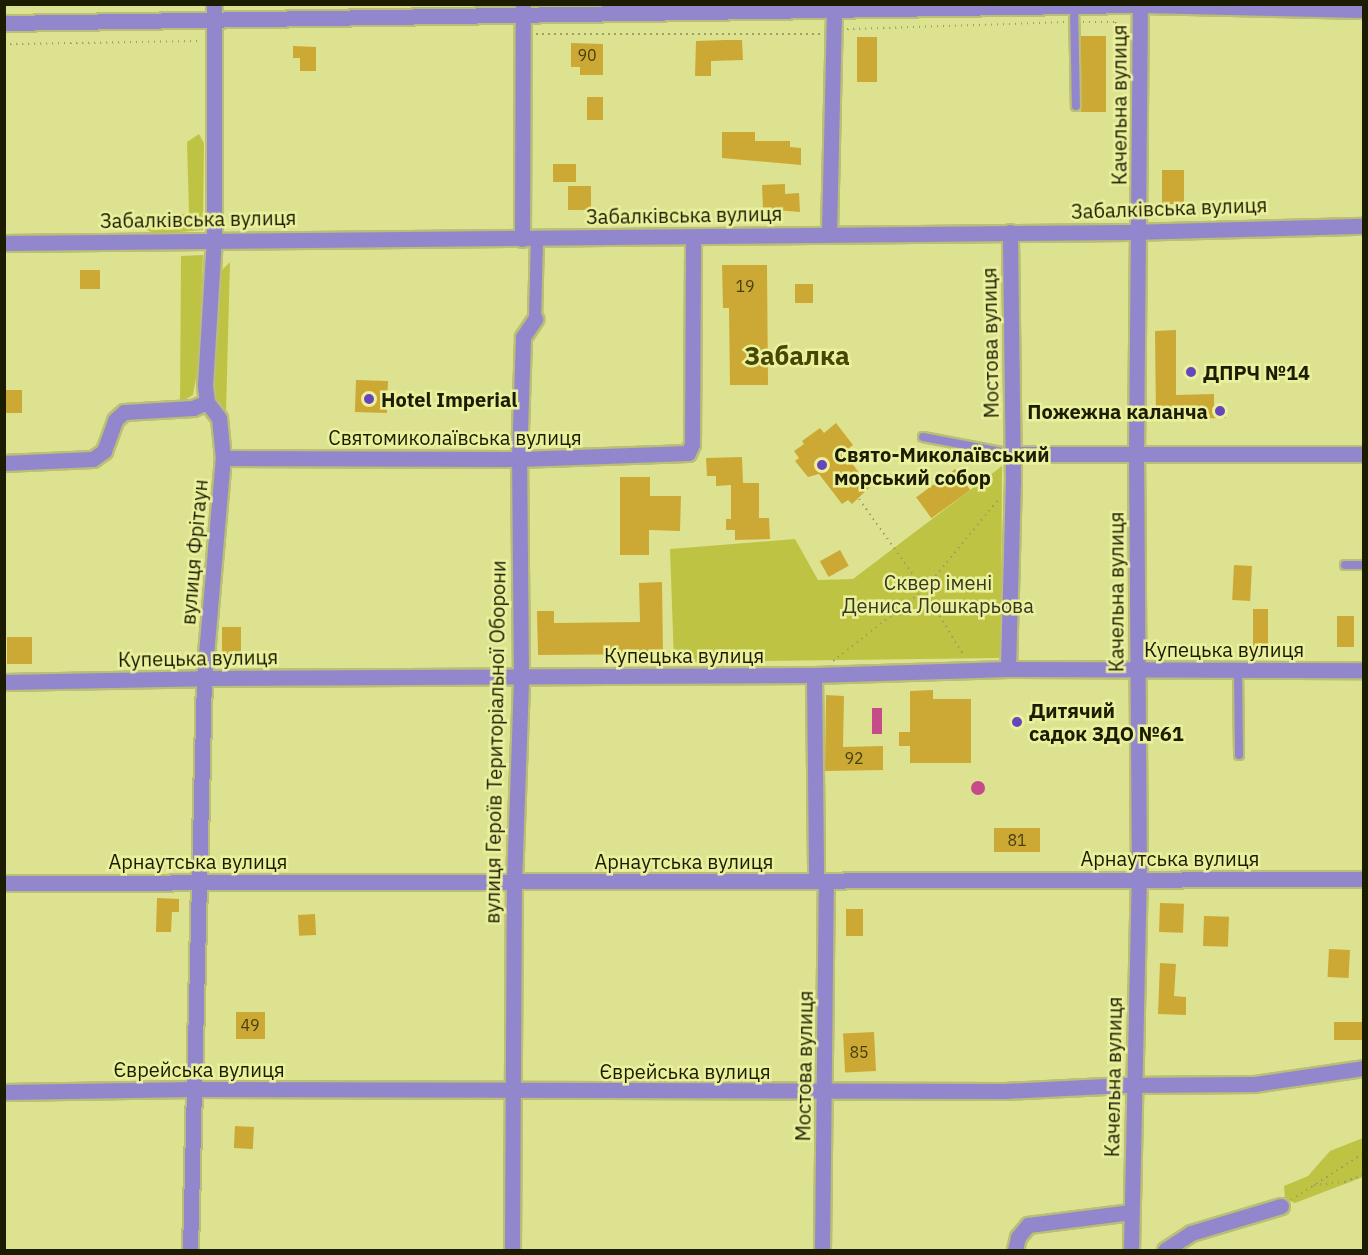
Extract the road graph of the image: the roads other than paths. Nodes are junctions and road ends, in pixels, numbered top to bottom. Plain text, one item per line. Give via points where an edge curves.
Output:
1 (214, 4) edge
2 (1140, 5) edge
3 (834, 8) edge
4 (523, 10) edge
5 (1364, 10) edge
6 (1074, 14) junction
7 (4, 23) edge
8 (214, 28) junction
9 (1076, 106) dead end
10 (1364, 226) edge
11 (829, 232) junction
12 (1010, 232) junction
13 (1139, 232) junction
14 (693, 237) junction
15 (214, 239) junction
16 (522, 239) junction
17 (537, 239) junction
18 (4, 243) edge
19 (535, 319) joint
20 (207, 402) junction
21 (923, 437) dead end
22 (1364, 453) edge
23 (1013, 454) junction
24 (1136, 455) junction
25 (223, 459) junction
26 (519, 459) junction
27 (4, 463) edge
28 (1364, 565) edge
29 (1345, 566) dead end
30 (1008, 669) junction
31 (1137, 669) junction
32 (1238, 670) junction
33 (1364, 670) edge
34 (814, 675) junction
35 (521, 677) junction
36 (204, 678) junction
37 (4, 682) edge
38 (1239, 755) dead end
39 (1139, 879) junction
40 (1364, 879) edge
41 (821, 881) junction
42 (199, 882) junction
43 (514, 882) junction
44 (4, 883) edge
45 (1364, 1068) edge
46 (1134, 1085) junction
47 (194, 1089) junction
48 (511, 1091) junction
49 (4, 1092) edge
50 (825, 1093) junction
51 (1281, 1206) road end
52 (1131, 1212) junction
53 (190, 1251) edge
54 (512, 1251) edge
55 (822, 1251) edge
56 (1015, 1251) edge
57 (1131, 1251) edge
58 (1165, 1251) edge

1 - 8 street, вулиця Фрітаун
2 - 5 street
2 - 6 street
2 - 13 street, Качельна вулиця
3 - 4 street
3 - 6 street
3 - 11 street
4 - 8 street
4 - 16 street
6 - 9 lane
7 - 8 street
8 - 15 street, вулиця Фрітаун
10 - 13 street, Забалківська вулиця
11 - 12 street, Забалківська вулиця
11 - 14 street, Забалківська вулиця
12 - 13 street, Забалківська вулиця
12 - 23 street, Мостова вулиця
13 - 24 street, Качельна вулиця
14 - 17 street, Забалківська вулиця
14 - 26 street, Святомиколаївська вулиця via 692,444 688,453
15 - 16 street, Забалківська вулиця
15 - 18 street, Забалківська вулиця
15 - 20 street, вулиця Фрітаун
16 - 17 street, Забалківська вулиця
17 - 19 street, вулиця Героїв Територіальної Оборони
19 - 26 street, вулиця Героїв Територіальної Оборони via 523,337
20 - 25 street, вулиця Фрітаун via 219,418
20 - 27 street via 193,408 124,411 115,420 104,451 93,459
21 - 23 lane
22 - 24 street
23 - 24 street
23 - 30 street, Мостова вулиця
24 - 31 street, Качельна вулиця
25 - 26 street, Святомиколаївська вулиця
25 - 36 street, вулиця Фрітаун
26 - 35 street, вулиця Героїв Територіальної Оборони
28 - 29 lane
30 - 31 street, Купецька вулиця
30 - 34 street, Купецька вулиця
31 - 32 street, Купецька вулиця
31 - 39 street, Качельна вулиця
32 - 33 street, Купецька вулиця
32 - 38 lane
34 - 35 street, Купецька вулиця
34 - 41 street, Мостова вулиця
35 - 36 street, Купецька вулиця
35 - 43 street, вулиця Героїв Територіальної Оборони
36 - 37 street, Купецька вулиця
36 - 42 street, вулиця Фрітаун
39 - 40 street, Арнаутська вулиця
39 - 41 street, Арнаутська вулиця
39 - 46 street, Качельна вулиця
41 - 43 street, Арнаутська вулиця
41 - 50 street, Мостова вулиця
42 - 43 street, Арнаутська вулиця
42 - 44 street, Арнаутська вулиця
42 - 47 street, вулиця Фрітаун
43 - 48 street, вулиця Героїв Територіальної Оборони
45 - 46 street, Єврейська вулиця via 1254,1084
46 - 50 street, Єврейська вулиця
46 - 52 street, Качельна вулиця
47 - 48 street, Єврейська вулиця
47 - 49 street, Єврейська вулиця
47 - 53 street, вулиця Фрітаун
48 - 50 street, Єврейська вулиця
48 - 54 street, вулиця Героїв Територіальної Оборони
50 - 55 street, Мостова вулиця
51 - 58 street via 1191,1233
52 - 56 street via 1028,1225 1018,1237
52 - 57 street, Качельна вулиця

